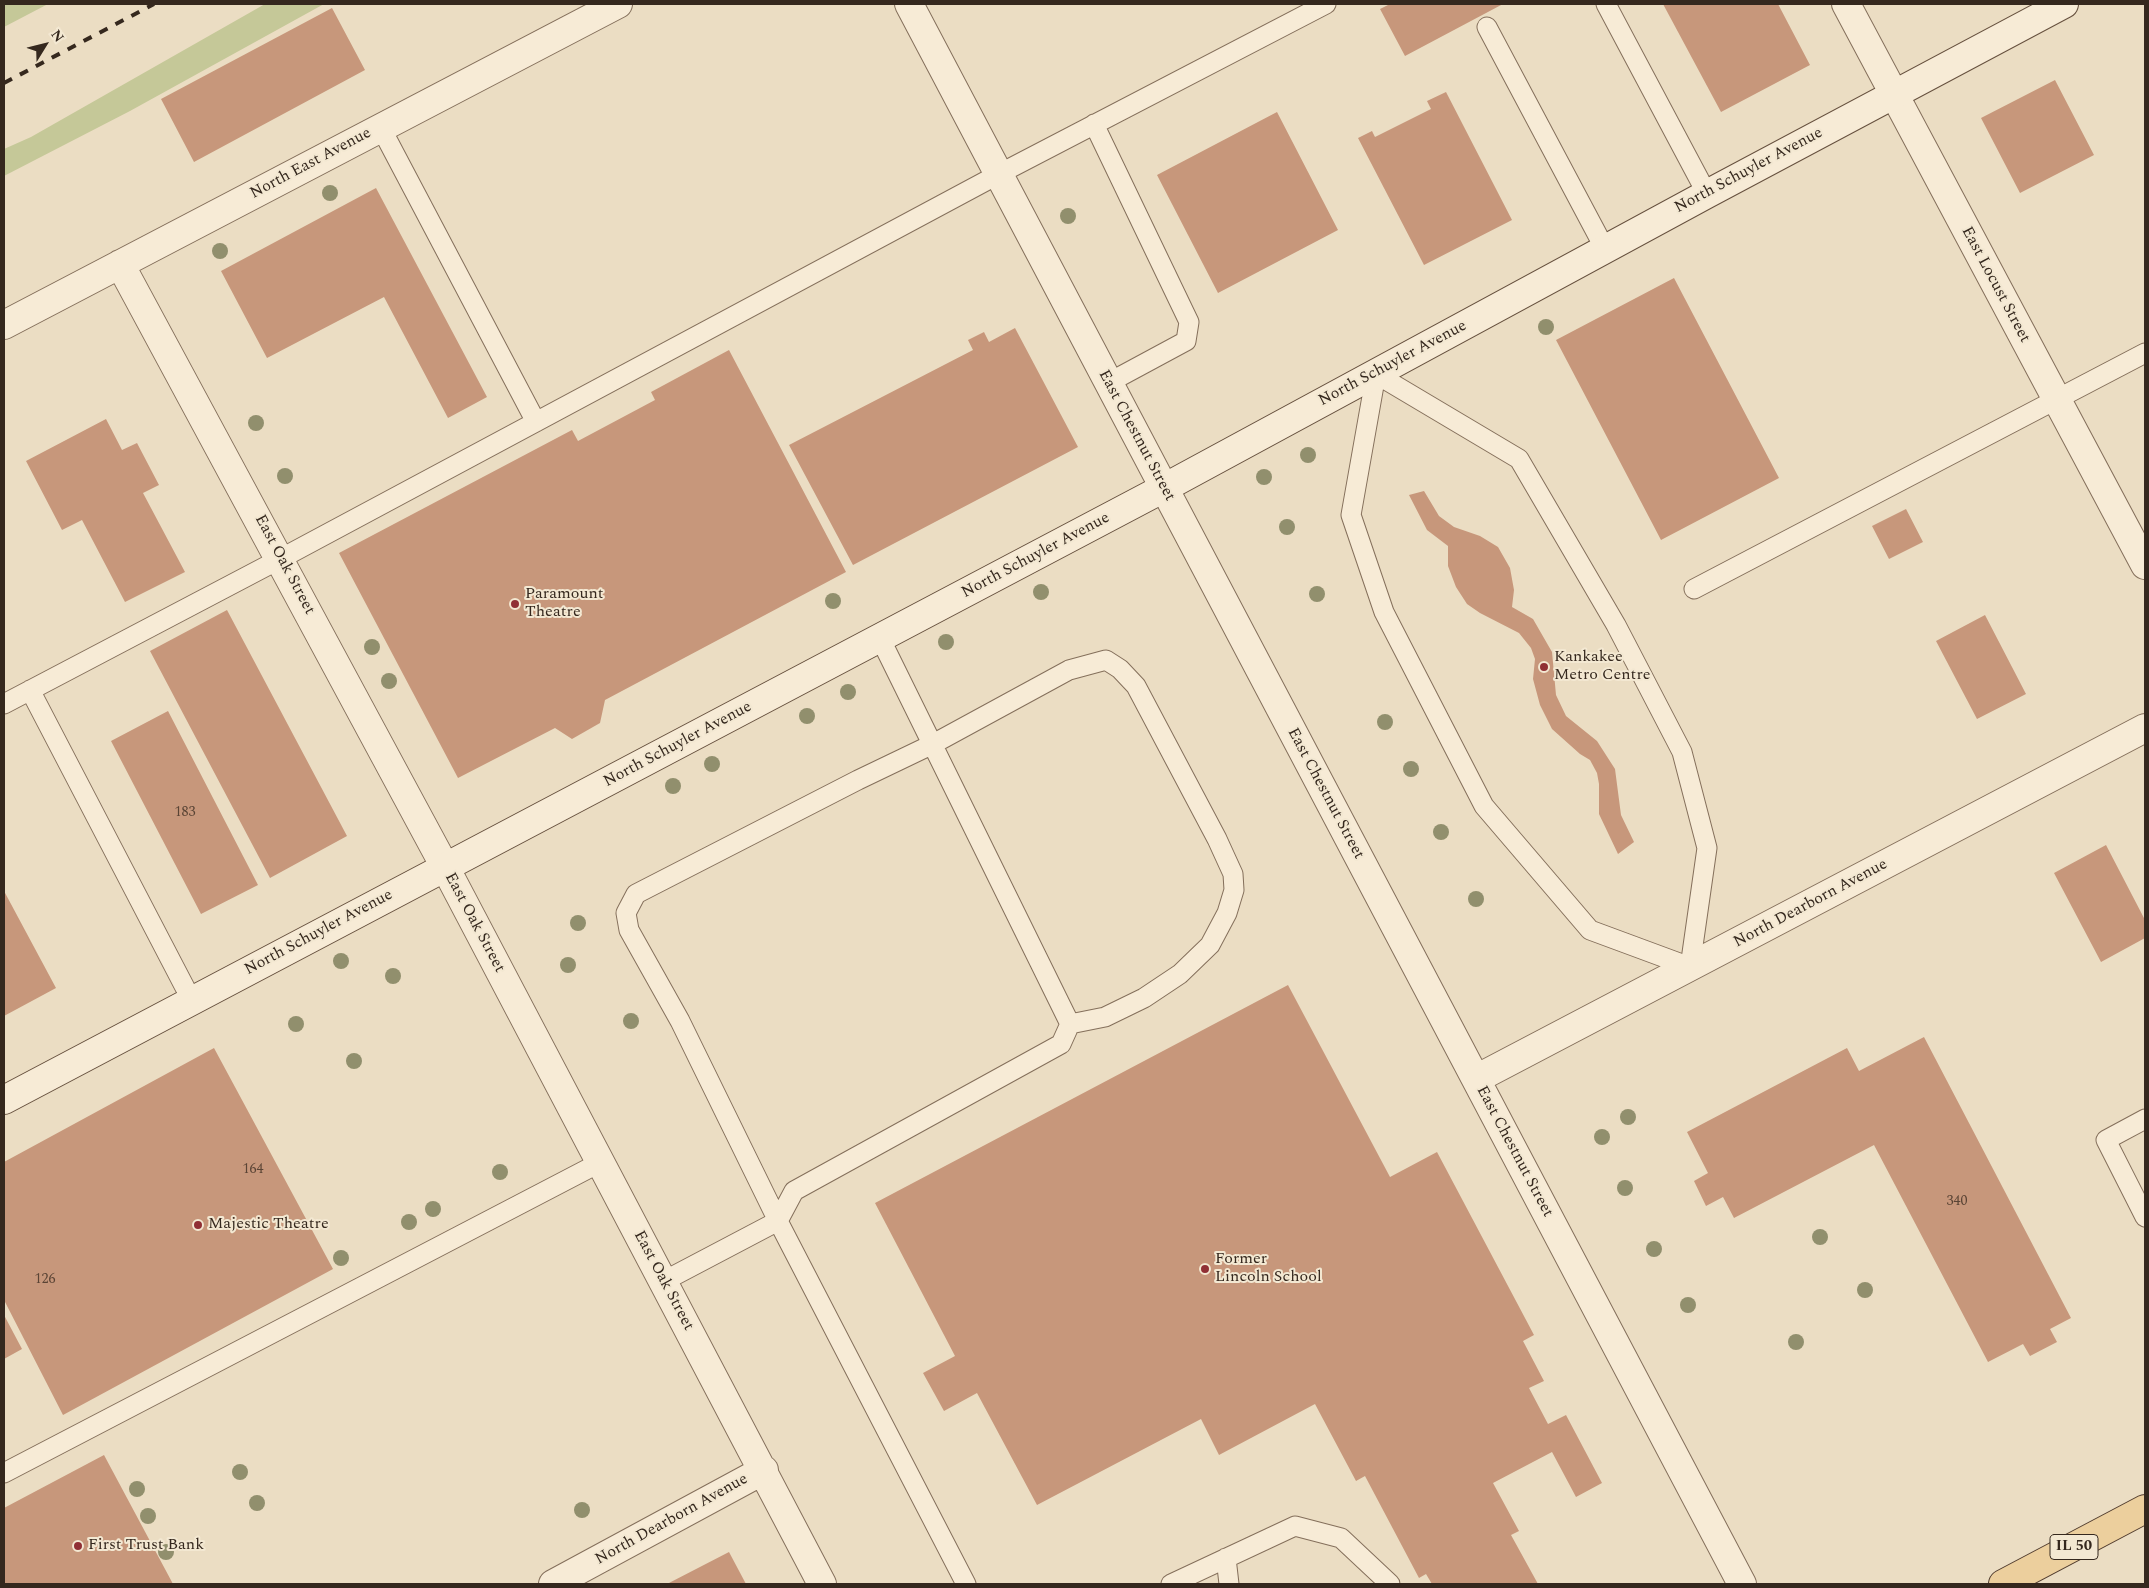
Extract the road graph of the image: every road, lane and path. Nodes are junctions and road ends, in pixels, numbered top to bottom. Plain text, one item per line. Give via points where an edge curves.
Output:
1 (618, 4) edge
2 (909, 4) edge
3 (1326, 4) edge
4 (1606, 4) edge
5 (1846, 4) edge
6 (2064, 4) edge
7 (1487, 27) dead end
8 (1893, 94) junction
9 (1094, 124) junction
10 (381, 128) junction
11 (998, 174) junction
12 (1707, 194) junction
13 (1605, 249) junction
14 (120, 264) junction
15 (4, 325) edge
16 (2145, 353) edge
17 (1376, 374) junction
18 (1108, 383) junction
19 (2057, 400) junction
20 (536, 422) junction
21 (1164, 488) junction
22 (280, 559) junction
23 (2145, 565) edge
24 (1694, 589) dead end
25 (880, 638) junction
26 (30, 690) junction
27 (4, 704) edge
28 (2145, 728) edge
29 (932, 744) junction
30 (445, 867) junction
31 (1690, 967) junction
32 (192, 1001) junction
33 (1070, 1024) junction
34 (1476, 1079) junction
35 (4, 1100) edge
36 (2145, 1119) edge
37 (601, 1162) junction
38 (2145, 1217) edge
39 (778, 1221) junction
40 (664, 1281) junction
41 (764, 1470) junction
42 (4, 1473) edge
43 (2145, 1509) edge
44 (1226, 1558) junction
45 (553, 1584) edge
46 (822, 1584) edge
47 (966, 1584) edge
48 (1171, 1584) edge
49 (1229, 1584) edge
50 (1390, 1584) edge
51 (1742, 1584) edge
52 (2003, 1584) edge

1 - 10 street, North East Avenue
2 - 11 street, East Chestnut Street
3 - 9 lane
4 - 12 lane
5 - 8 street, East Locust Street
6 - 8 street, North Schuyler Avenue
7 - 13 lane
8 - 12 street, North Schuyler Avenue
8 - 19 street, East Locust Street
9 - 11 lane
9 - 18 lane via 1189,322 1186,341
10 - 14 street, North East Avenue
10 - 20 lane
11 - 18 street, East Chestnut Street
11 - 20 lane
12 - 13 street, North Schuyler Avenue
13 - 17 street, North Schuyler Avenue
14 - 15 street, North East Avenue
14 - 22 street, East Oak Street
16 - 19 lane
17 - 21 street, North Schuyler Avenue
17 - 31 lane via 1519,459 1616,625 1682,752 1707,848
17 - 31 lane via 1351,515 1384,612 1484,806 1590,930
18 - 21 street, East Chestnut Street
19 - 23 street, East Locust Street
19 - 24 lane
20 - 22 lane
21 - 25 street, North Schuyler Avenue
21 - 34 street, East Chestnut Street
22 - 26 lane
22 - 30 street, East Oak Street
25 - 29 lane
25 - 30 street, North Schuyler Avenue
26 - 27 lane
26 - 32 lane
28 - 31 street, North Dearborn Avenue
29 - 33 lane
29 - 33 lane via 1069,670 1106,660 1136,686 1217,839 1233,874 1234,890 1227,913 1210,945 1180,974 1144,998 1105,1017
29 - 39 lane via 636,894 626,912 629,930 680,1021
30 - 32 street, North Schuyler Avenue
30 - 37 street, East Oak Street
31 - 34 street, North Dearborn Avenue
32 - 35 street, North Schuyler Avenue
33 - 39 lane via 1061,1044 794,1191
34 - 51 street, East Chestnut Street
36 - 38 lane via 2106,1140
37 - 40 street, East Oak Street
37 - 42 lane
39 - 40 lane
39 - 47 lane
40 - 41 street, East Oak Street
41 - 45 street, North Dearborn Avenue
41 - 46 street, East Oak Street
43 - 52 main road, IL 50
44 - 48 lane
44 - 49 lane
44 - 50 lane via 1295,1526 1341,1538

